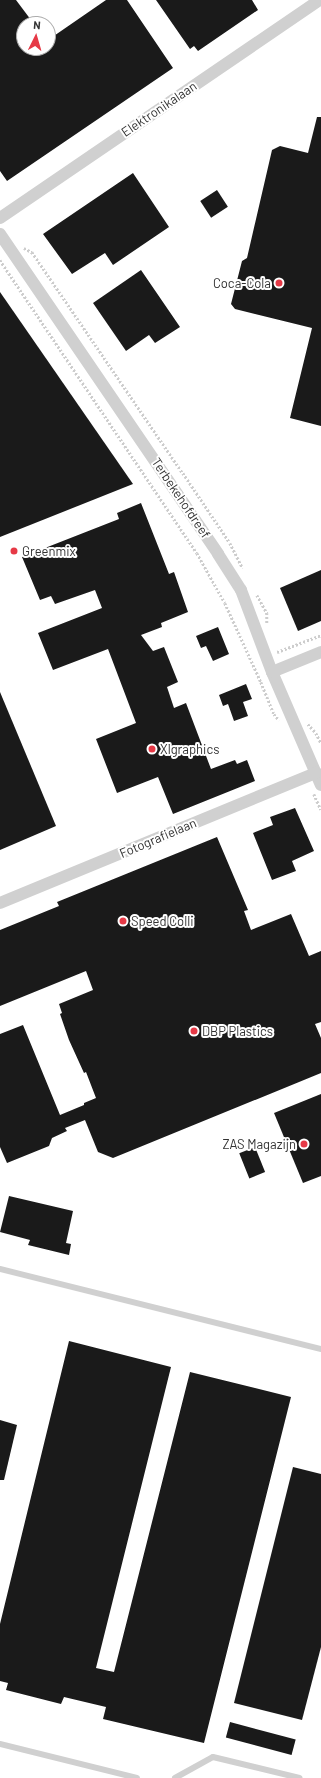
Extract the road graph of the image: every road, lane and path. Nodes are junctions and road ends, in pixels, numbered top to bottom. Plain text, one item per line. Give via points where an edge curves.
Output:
1 (318, 0) edge
2 (0, 218) edge
3 (0, 234) edge
4 (0, 260) edge
5 (321, 634) edge
6 (321, 652) edge
7 (276, 653) dead end
8 (272, 672) junction
9 (261, 682) dead end
10 (316, 773) junction
11 (321, 785) edge
12 (0, 903) edge
13 (0, 1270) edge
14 (321, 1349) edge
15 (0, 1744) edge
16 (137, 1778) edge
17 (175, 1778) edge
18 (300, 1778) edge

1 - 2 street, Elektronikalaan
3 - 8 street, Terbekehofdreef via 241,590
4 - 9 path via 197,552 225,603
5 - 7 path
6 - 8 street
8 - 10 street, Terbekehofdreef
10 - 11 street, Terbekehofdreef
10 - 12 street, Fotografielaan
13 - 14 lane
15 - 16 lane
17 - 18 lane via 213,1757

